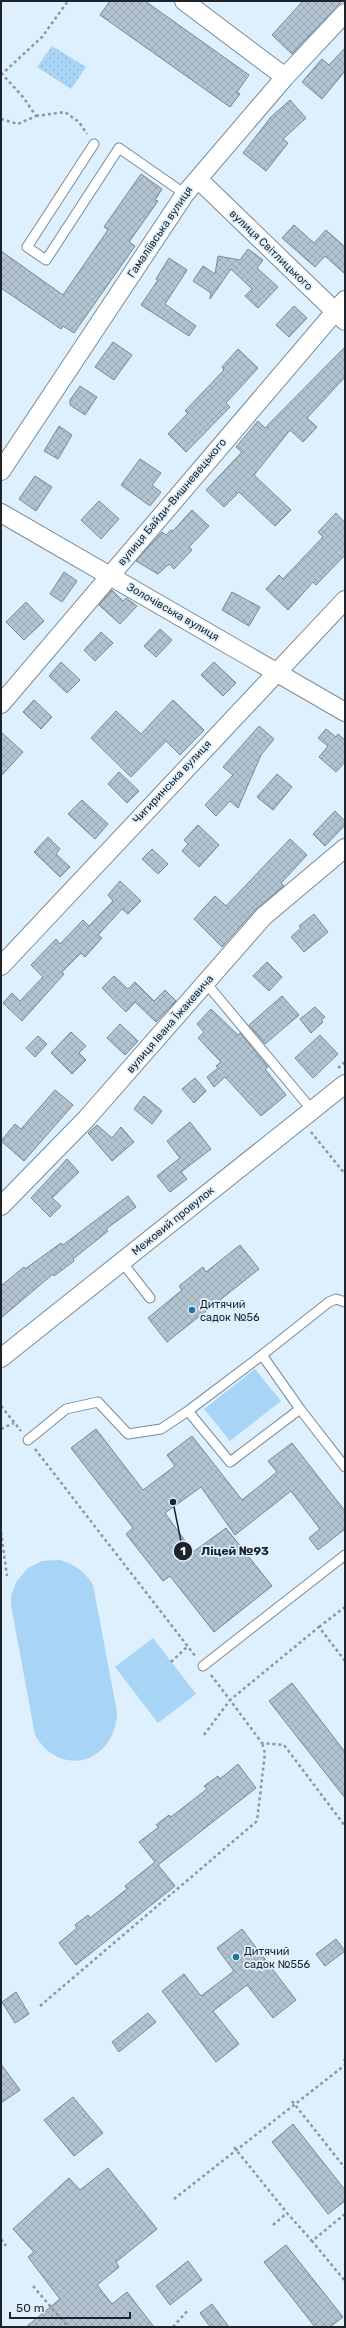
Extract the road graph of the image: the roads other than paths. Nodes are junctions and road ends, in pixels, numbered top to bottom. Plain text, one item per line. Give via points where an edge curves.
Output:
1 (184, 1) edge
2 (345, 13) edge
3 (285, 77) junction
4 (94, 144) dead end
5 (198, 179) junction
6 (185, 194) junction
7 (342, 311) edge
8 (1, 471) edge
9 (1, 513) edge
10 (109, 576) junction
11 (345, 600) edge
12 (276, 671) junction
13 (1, 704) edge
14 (345, 712) edge
15 (345, 848) edge
16 (1, 966) edge
17 (206, 983) junction
18 (345, 1084) edge
19 (312, 1110) junction
20 (1, 1206) edge
21 (122, 1262) junction
22 (150, 1298) dead end
23 (345, 1302) edge
24 (262, 1355) junction
25 (1, 1358) edge
26 (300, 1409) junction
27 (188, 1411) junction
28 (28, 1440) road end
29 (344, 1465) edge
30 (345, 1555) edge
31 (203, 1666) road end

1 - 3 street
2 - 3 street, Гамаліївська вулиця
3 - 5 street, Гамаліївська вулиця
4 - 6 lane via 27,247 46,260 119,148
5 - 6 street, Гамаліївська вулиця
5 - 7 street, вулиця Світлицького
6 - 8 street, Гамаліївська вулиця
7 - 10 street, вулиця Байди-Вишневецького
9 - 10 street, Золочівська вулиця
10 - 12 street, Золочівська вулиця
10 - 13 street, вулиця Байди-Вишневецького
11 - 12 street, Чигиринська вулиця
12 - 14 street, Золочівська вулиця
12 - 16 street, Чигиринська вулиця
15 - 17 street, вулиця Івана Їжакевича via 264,916
17 - 19 lane
17 - 20 street, вулиця Івана Їжакевича via 88,1118
18 - 19 street, Межовий провулок
19 - 21 street, Межовий провулок
21 - 22 lane
21 - 25 street, Межовий провулок
23 - 24 lane via 336,1299 329,1302
24 - 26 lane
24 - 27 lane
26 - 27 lane via 230,1462
26 - 29 lane
27 - 28 lane via 161,1429 128,1434 98,1402 66,1409
30 - 31 lane

